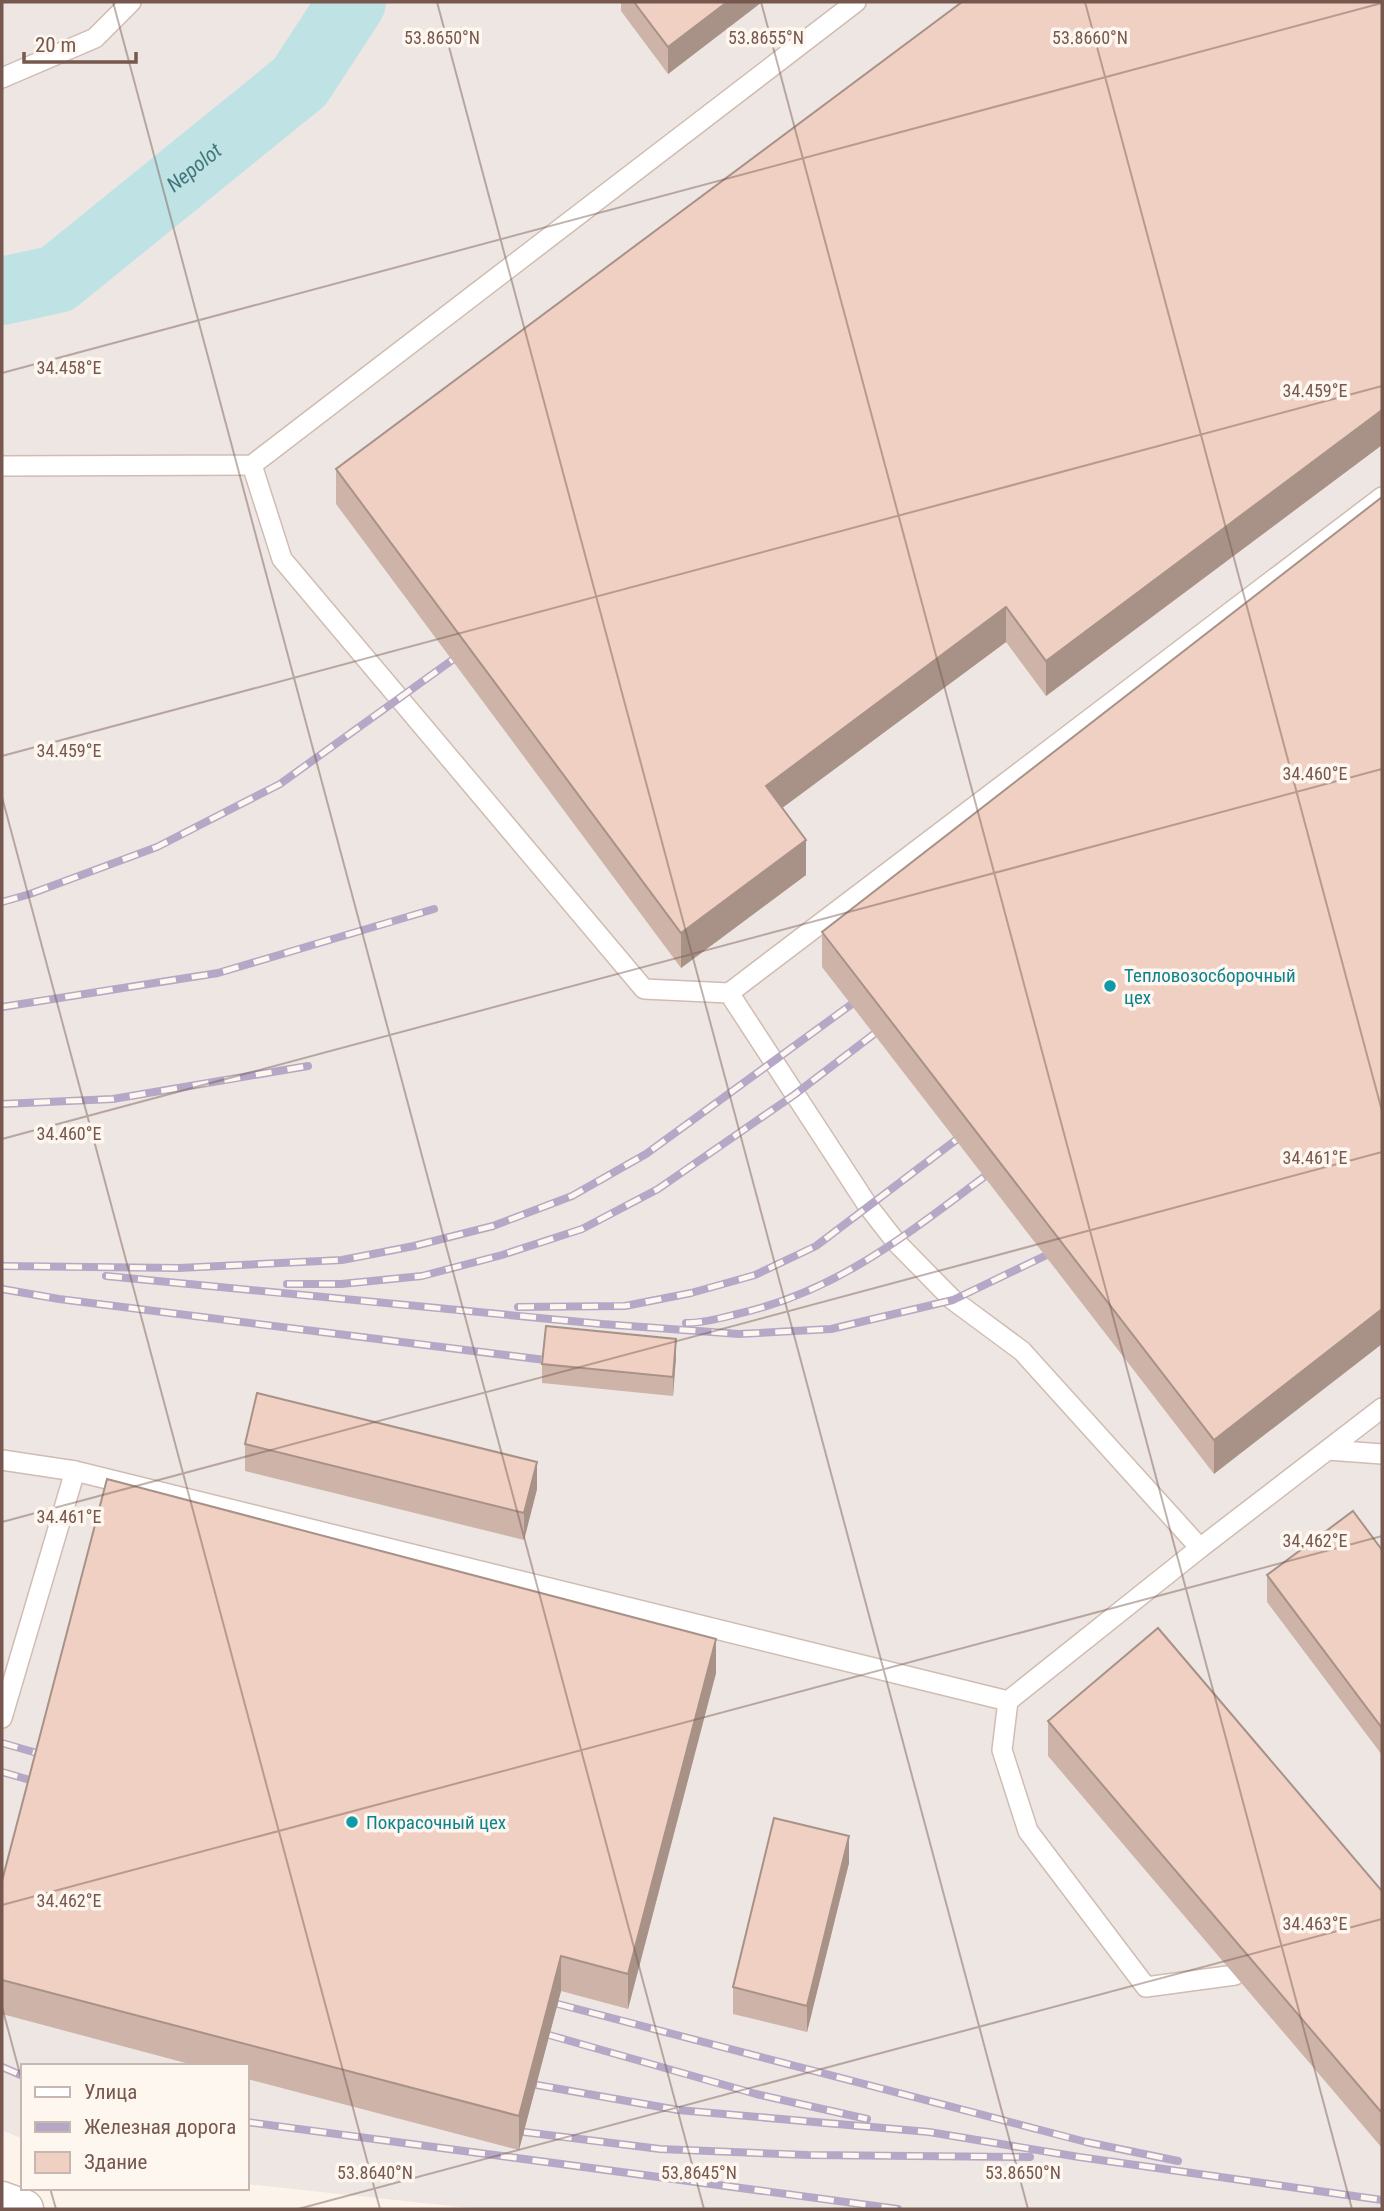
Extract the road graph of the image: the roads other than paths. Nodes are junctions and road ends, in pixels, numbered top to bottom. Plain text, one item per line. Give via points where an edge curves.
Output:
1 (131, 2) edge
2 (856, 2) edge
3 (2, 78) edge
4 (252, 465) junction
5 (2, 466) edge
6 (1382, 497) edge
7 (729, 993) junction
8 (1382, 1408) edge
9 (1328, 1450) junction
10 (1382, 1454) edge
11 (2, 1460) edge
12 (75, 1471) junction
13 (1200, 1548) junction
14 (1008, 1701) junction
15 (2, 1718) edge
16 (1235, 1975) edge
17 (2, 2201) edge
18 (24, 2209) edge

1 - 3 lane via 95,38
2 - 4 lane
4 - 5 lane
4 - 7 lane via 282,559 644,989
6 - 7 lane
7 - 13 lane via 896,1242 953,1300 1022,1351
8 - 9 lane
9 - 10 lane
9 - 13 lane
11 - 12 lane
12 - 14 lane
12 - 15 lane
13 - 14 lane
14 - 16 lane via 1002,1750 1028,1831 1146,1987
17 - 18 street

